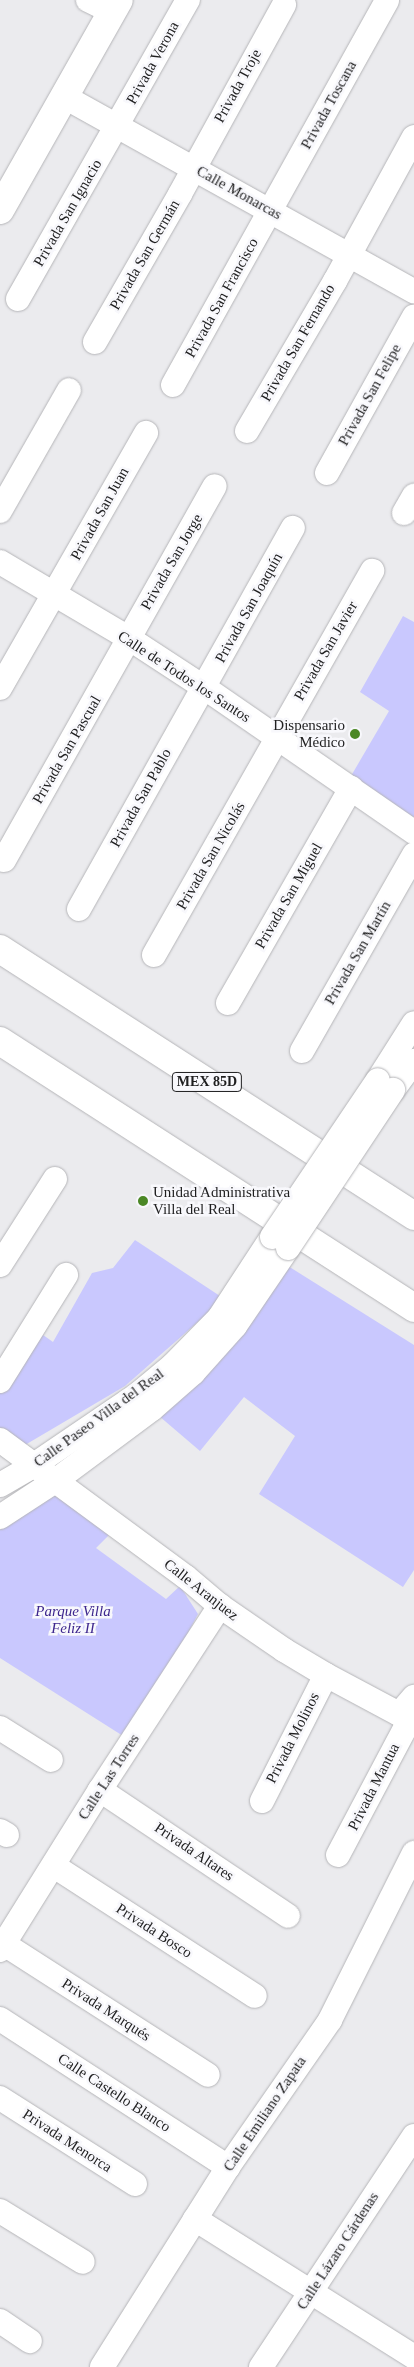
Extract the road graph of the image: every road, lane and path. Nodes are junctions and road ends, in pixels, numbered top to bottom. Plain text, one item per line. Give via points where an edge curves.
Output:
1 (88, 0) edge
2 (188, 0) edge
3 (387, 0) edge
4 (284, 5) dead end
5 (116, 6) edge
6 (63, 96) junction
7 (118, 126) junction
8 (414, 137) edge
9 (193, 168) junction
10 (1, 207) edge
11 (270, 211) junction
12 (349, 255) junction
13 (414, 291) edge
14 (18, 300) dead end
15 (414, 317) edge
16 (95, 342) dead end
17 (173, 385) dead end
18 (70, 390) dead end
19 (247, 431) dead end
20 (146, 433) dead end
21 (327, 472) dead end
22 (215, 486) dead end
23 (0, 511) edge
24 (293, 528) dead end
25 (0, 562) edge
26 (372, 571) dead end
27 (54, 595) junction
28 (130, 639) junction
29 (0, 688) edge
30 (204, 688) junction
31 (272, 748) junction
32 (351, 788) junction
33 (414, 832) edge
34 (414, 855) edge
35 (4, 860) dead end
36 (79, 908) dead end
37 (0, 949) edge
38 (154, 955) dead end
39 (228, 1003) dead end
40 (414, 1023) edge
41 (0, 1041) edge
42 (302, 1051) dead end
43 (414, 1060) edge
44 (386, 1085) junction
45 (55, 1180) dead end
46 (414, 1216) edge
47 (280, 1242) junction
48 (0, 1265) edge
49 (66, 1275) dead end
50 (414, 1308) edge
51 (0, 1381) edge
52 (0, 1440) edge
53 (34, 1465) junction
54 (55, 1481) junction
55 (0, 1485) edge
56 (0, 1517) edge
57 (220, 1606) junction
58 (326, 1675) junction
59 (409, 1713) edge
60 (0, 1728) edge
61 (51, 1760) dead end
62 (100, 1790) junction
63 (262, 1801) dead end
64 (414, 1853) edge
65 (338, 1855) dead end
66 (54, 1866) junction
67 (288, 1916) dead end
68 (2, 1947) edge
69 (255, 1996) dead end
70 (0, 2019) edge
71 (208, 2075) dead end
72 (0, 2098) edge
73 (414, 2136) edge
74 (228, 2167) junction
75 (135, 2184) dead end
76 (0, 2211) edge
77 (196, 2219) junction
78 (83, 2262) dead end
79 (312, 2291) junction
80 (0, 2321) edge
81 (30, 2340) dead end
82 (414, 2357) edge
83 (102, 2367) edge
84 (261, 2367) edge

1 - 5 street
2 - 7 street, Privada Verona
3 - 11 street, Privada Toscana
4 - 9 street, Privada Troje
5 - 6 main road
6 - 7 street, Calle Monarcas
6 - 10 main road
7 - 9 street, Calle Monarcas
7 - 14 street, Privada San Ignacio
8 - 12 street, Privada San Fernando
9 - 11 street, Calle Monarcas
9 - 16 street, Privada San Germán
11 - 12 street, Calle Monarcas
11 - 17 street, Privada San Francisco
12 - 13 street, Calle Monarcas
12 - 19 street, Privada San Fernando
15 - 21 street, Privada San Felipe
18 - 23 street
20 - 27 street, Privada San Juan
22 - 28 street, Privada San Jorge
24 - 30 street, Privada San Joaquín
25 - 27 street, Calle de Todos los Santos
26 - 31 street, Privada San Javier
27 - 28 street, Calle de Todos los Santos
27 - 29 street, Privada San Juan
28 - 30 street, Calle de Todos los Santos
28 - 35 street, Privada San Pascual
30 - 31 street, Calle de Todos los Santos
30 - 36 street, Privada San Pablo
31 - 32 street, Calle de Todos los Santos
31 - 38 street, Privada San Nicolás
32 - 33 street, Calle de Todos los Santos
32 - 39 street, Privada San Miguel
34 - 42 street, Privada San Martín
37 - 46 main road, MEX 85D
40 - 44 street, Calle Paseo Villa del Real
41 - 50 main road
43 - 44 street, Calle Paseo Villa del Real
44 - 47 street, Calle Paseo Villa del Real, bridge
45 - 48 street
47 - 53 street, Calle Paseo Villa del Real via 219,1318 173,1365 137,1394
47 - 54 street, Calle Paseo Villa del Real via 235,1326 193,1373 152,1409
49 - 51 street
52 - 53 street, Calle Aranjuez
53 - 54 street, Calle Aranjuez
53 - 55 street, Calle Paseo Villa del Real
54 - 56 street, Calle Paseo Villa del Real
54 - 57 street, Calle Aranjuez via 186,1577
57 - 58 street, Calle Aranjuez
57 - 62 street, Calle Las Torres
58 - 59 street, Calle Aranjuez
58 - 63 street, Privada Molinos
59 - 65 street, Privada Mantua
60 - 61 street
62 - 66 street, Calle Las Torres
62 - 67 street, Privada Altares
64 - 74 street, Calle Emiliano Zapata via 330,2020
66 - 68 street, Calle Las Torres
66 - 69 street, Privada Bosco
68 - 71 street, Privada Marqués
70 - 74 street, Calle Castello Blanco
72 - 75 street, Privada Menorca
73 - 79 street, Calle Lázaro Cárdenas
74 - 77 street, Calle Emiliano Zapata
76 - 78 street
77 - 79 street
77 - 83 street, Calle Emiliano Zapata
79 - 82 street
79 - 84 street, Calle Lázaro Cárdenas
80 - 81 street

